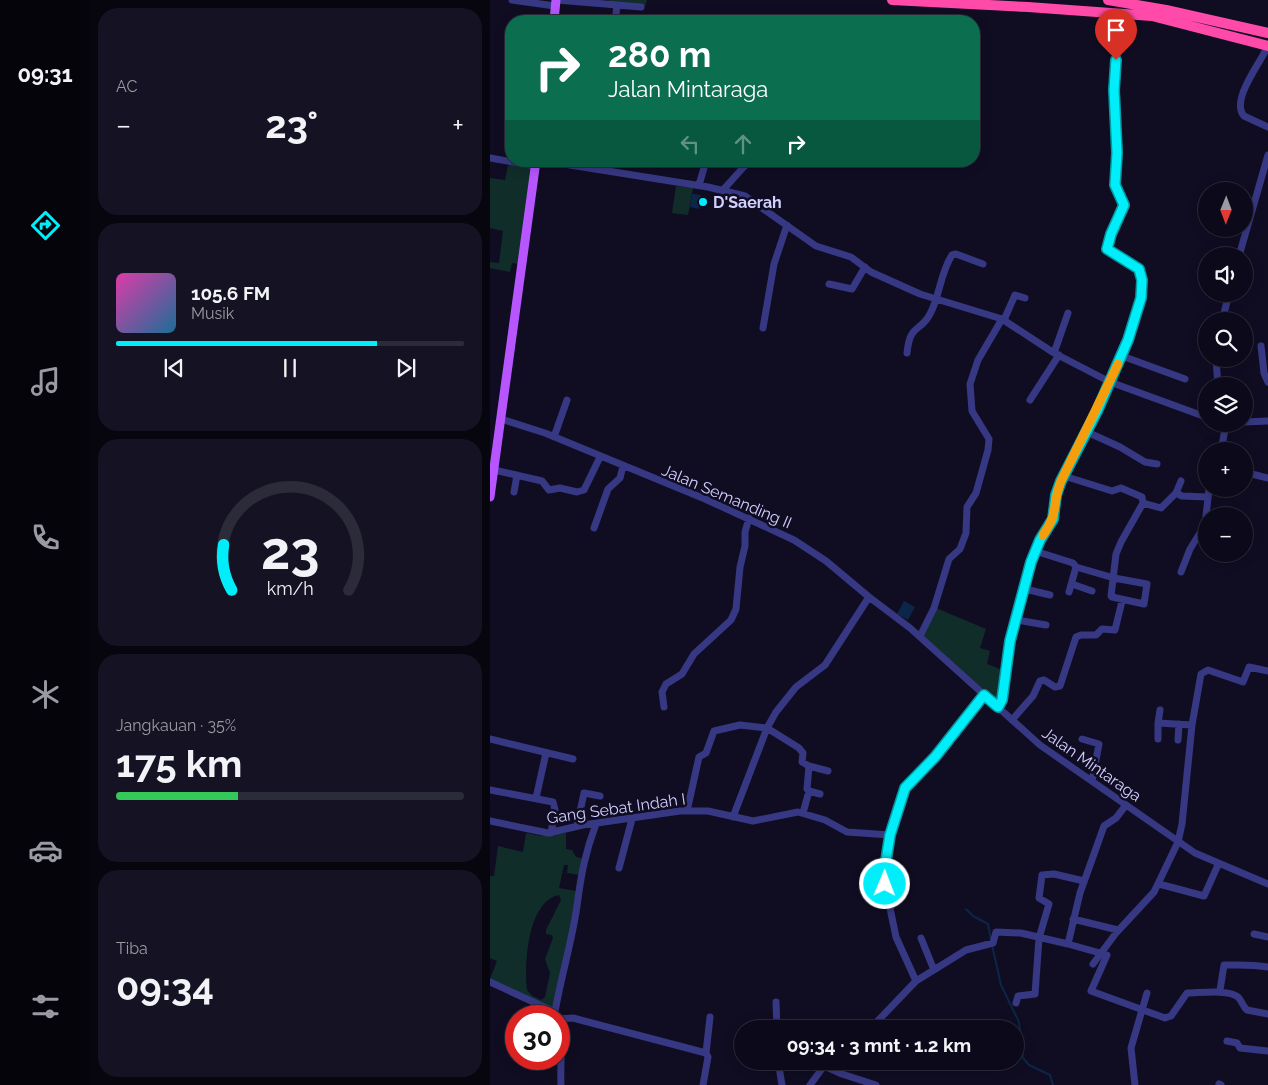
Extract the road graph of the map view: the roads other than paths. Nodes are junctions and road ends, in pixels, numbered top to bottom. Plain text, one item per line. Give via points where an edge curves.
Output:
1 (512, 0) edge
2 (892, 0) edge
3 (1040, 0) edge
4 (1108, 0) edge
5 (533, 2) edge
6 (556, 2) edge
7 (1029, 3) edge
8 (617, 6) junction
9 (642, 7) dead end
10 (1099, 11) junction
11 (1122, 13) junction
12 (555, 15) edge
13 (616, 15) edge
14 (1243, 27) junction
15 (1268, 33) edge
16 (1268, 39) edge
17 (1268, 46) edge
18 (1268, 127) edge
19 (1268, 155) edge
20 (490, 158) edge
21 (505, 160) edge
22 (536, 167) edge
23 (584, 167) edge
24 (704, 167) edge
25 (744, 167) edge
26 (698, 185) junction
27 (723, 190) junction
28 (787, 225) junction
29 (1242, 247) edge
30 (983, 264) dead end
31 (865, 267) junction
32 (829, 284) dead end
33 (1025, 298) dead end
34 (935, 299) junction
35 (1068, 313) dead end
36 (1003, 319) junction
37 (763, 328) dead end
38 (1261, 346) dead end
39 (907, 353) dead end
40 (1056, 354) junction
41 (1122, 356) junction
42 (1185, 379) dead end
43 (1110, 382) junction
44 (1268, 382) edge
45 (567, 400) dead end
46 (1030, 400) dead end
47 (1198, 413) edge
48 (501, 419) junction
49 (1268, 421) edge
50 (1253, 422) edge
51 (1087, 432) junction
52 (554, 438) junction
53 (494, 442) edge
54 (600, 457) junction
55 (1157, 464) dead end
56 (623, 466) junction
57 (494, 470) junction
58 (1253, 474) edge
59 (517, 475) junction
60 (1064, 476) junction
61 (1268, 478) edge
62 (1180, 481) dead end
63 (514, 492) dead end
64 (1176, 493) junction
65 (1198, 494) edge
66 (490, 497) edge
67 (1143, 503) junction
68 (749, 518) junction
69 (594, 528) dead end
70 (1198, 534) edge
71 (1035, 550) junction
72 (1076, 567) junction
73 (1181, 572) dead end
74 (1114, 578) junction
75 (1072, 584) junction
76 (1024, 589) junction
77 (1092, 591) dead end
78 (1069, 592) dead end
79 (1050, 595) dead end
80 (869, 597) junction
81 (1122, 601) junction
82 (1017, 620) junction
83 (1046, 625) dead end
84 (920, 636) junction
85 (1268, 671) edge
86 (984, 695) junction
87 (664, 707) dead end
88 (998, 707) junction
89 (1160, 710) dead end
90 (1012, 720) junction
91 (1158, 723) junction
92 (1179, 724) junction
93 (1192, 725) junction
94 (767, 728) junction
95 (490, 739) edge
96 (1082, 739) dead end
97 (1158, 739) dead end
98 (1178, 740) dead end
99 (546, 753) junction
100 (573, 759) dead end
101 (809, 766) junction
102 (828, 771) dead end
103 (1092, 781) junction
104 (490, 790) edge
105 (809, 791) junction
106 (820, 794) dead end
107 (600, 796) dead end
108 (536, 798) junction
109 (1126, 805) junction
110 (687, 811) junction
111 (803, 813) junction
112 (733, 817) junction
113 (632, 819) junction
114 (490, 821) edge
115 (596, 824) junction
116 (577, 826) junction
117 (551, 833) junction
118 (890, 835) junction
119 (1178, 842) junction
120 (1218, 864) junction
121 (619, 868) dead end
122 (1084, 881) junction
123 (1159, 884) junction
124 (1268, 884) edge
125 (1073, 920) junction
126 (1118, 930) junction
127 (1254, 934) dead end
128 (1268, 937) edge
129 (921, 938) dead end
130 (1039, 938) junction
131 (1068, 944) junction
132 (1093, 964) dead end
133 (1268, 967) edge
134 (934, 970) junction
135 (916, 981) junction
136 (490, 982) edge
137 (1220, 990) junction
138 (1147, 993) dead end
139 (776, 1002) dead end
140 (1016, 1003) dead end
141 (534, 1005) edge
142 (559, 1005) edge
143 (1142, 1010) junction
144 (1268, 1014) edge
145 (710, 1017) dead end
146 (570, 1018) edge
147 (777, 1020) edge
148 (879, 1020) edge
149 (1227, 1041) dead end
150 (1268, 1051) edge
151 (706, 1054) junction
152 (560, 1070) edge
153 (780, 1070) edge
154 (821, 1070) edge
155 (836, 1070) edge
156 (561, 1085) edge
157 (703, 1085) edge
158 (782, 1085) edge
159 (810, 1085) edge
160 (876, 1085) edge
161 (1135, 1085) edge

1 - 5 street
2 - 7 highway
3 - 10 highway via 1091,6
4 - 14 highway
5 - 6 street
6 - 8 street
6 - 12 main road
7 - 10 highway
8 - 9 street
8 - 13 street
10 - 11 highway
11 - 17 highway via 1152,16
11 - 41 street via 1114,74 1115,185 1124,205 1107,246 1108,252 1138,268 1142,288
14 - 15 highway
14 - 16 highway via 1249,34
17 - 18 street via 1245,88 1240,105 1244,116
19 - 29 street
20 - 21 street
22 - 48 main road
23 - 26 street
24 - 26 street
25 - 27 street
26 - 27 street
27 - 28 street via 755,202
28 - 31 street via 816,246 851,257
28 - 37 street via 774,264
30 - 34 street via 952,255
31 - 32 street via 852,289
31 - 34 street via 906,289
33 - 36 street via 1015,295
34 - 36 street
34 - 39 street via 928,317 911,334
35 - 40 street
36 - 40 street
36 - 84 street via 978,360 970,384 972,411 989,439 988,450 976,493 968,507 966,533 957,554 949,559 934,608
38 - 44 street
40 - 43 street
40 - 46 street
41 - 42 street
41 - 43 street
43 - 47 street
43 - 51 street
45 - 52 street
48 - 52 street, Jalan Semanding II
48 - 53 main road
49 - 50 street
51 - 55 street via 1145,462
51 - 60 street
52 - 54 street, Jalan Semanding II
53 - 57 main road
54 - 56 street, Jalan Semanding II
54 - 59 street via 581,492 560,488 550,490 542,481
56 - 68 street, Jalan Semanding II
56 - 69 street via 620,478 608,489
57 - 59 street
57 - 66 main road
58 - 61 street
59 - 63 street
60 - 67 street via 1112,491 1121,488 1142,497
60 - 71 street via 1057,492 1053,519
62 - 64 street
64 - 65 street via 1182,496
64 - 67 street via 1160,509
67 - 74 street via 1120,542
68 - 80 street, Jalan Semanding II via 807,548
68 - 87 street via 733,617 694,654 680,677 666,684 662,692
70 - 73 street
71 - 72 street via 1071,562
71 - 76 street
72 - 74 street
72 - 75 street
74 - 81 street via 1111,596
74 - 81 street via 1148,584 1144,604
75 - 77 street
75 - 78 street
76 - 79 street
76 - 82 street
80 - 84 street, Jalan Semanding II
80 - 94 street via 825,665 796,688
81 - 90 street via 1114,630 1102,629 1096,635 1076,637 1060,686 1041,680 1033,696
82 - 83 street
82 - 88 street via 1010,641 1004,695
84 - 86 street, Jalan Mintaraga
85 - 93 street via 1250,667 1243,682 1208,670 1201,674
86 - 88 street, Jalan Mintaraga
86 - 118 street via 935,757 907,784
88 - 90 street, Jalan Mintaraga
89 - 91 street
90 - 103 street, Jalan Mintaraga via 1040,745
91 - 92 street
91 - 97 street
92 - 93 street
92 - 98 street
93 - 119 street
94 - 101 street via 799,748 803,753 802,762
94 - 110 street via 740,725 714,731 706,753 699,758
94 - 112 street
95 - 99 street
96 - 103 street via 1099,744
99 - 100 street
99 - 108 street
101 - 102 street
101 - 105 street
103 - 109 street, Jalan Mintaraga
104 - 108 street
105 - 106 street
105 - 111 street
107 - 116 street via 584,793
108 - 117 street via 553,802
109 - 119 street, Jalan Mintaraga
109 - 122 street via 1104,826
110 - 112 street, Gang Sebat Indah I via 708,811
110 - 113 street, Gang Sebat Indah I
111 - 112 street, Gang Sebat Indah I via 793,812 757,821
111 - 118 street, Gang Sebat Indah I via 847,832
113 - 115 street, Gang Sebat Indah I
113 - 121 street
114 - 117 street, Gang Sebat Indah I
115 - 116 street, Gang Sebat Indah I
115 - 142 street via 578,883 577,906
116 - 117 street, Gang Sebat Indah I
118 - 135 street via 885,884 896,937
119 - 120 street, Jalan Mintaraga
119 - 123 street
120 - 123 street via 1204,896
120 - 124 street, Jalan Mintaraga
122 - 125 street
122 - 130 street via 1054,874 1042,875 1039,898 1049,904
123 - 126 street
125 - 126 street
125 - 131 street
126 - 132 street
127 - 128 street
129 - 134 street
130 - 131 street
130 - 134 street via 998,931 991,944 966,950
130 - 140 street via 1035,994 1018,996
131 - 143 street via 1106,955 1091,991
133 - 137 street via 1246,963 1224,965
134 - 135 street
135 - 148 street
136 - 141 street
137 - 143 street via 1208,994 1186,993 1167,1018
137 - 144 street via 1238,998 1247,1010
138 - 143 street
139 - 147 street
143 - 161 street via 1131,1048
145 - 151 street
146 - 151 street
149 - 150 street via 1237,1043 1240,1048
151 - 157 street
152 - 156 street
153 - 158 street
154 - 159 street
155 - 160 street

